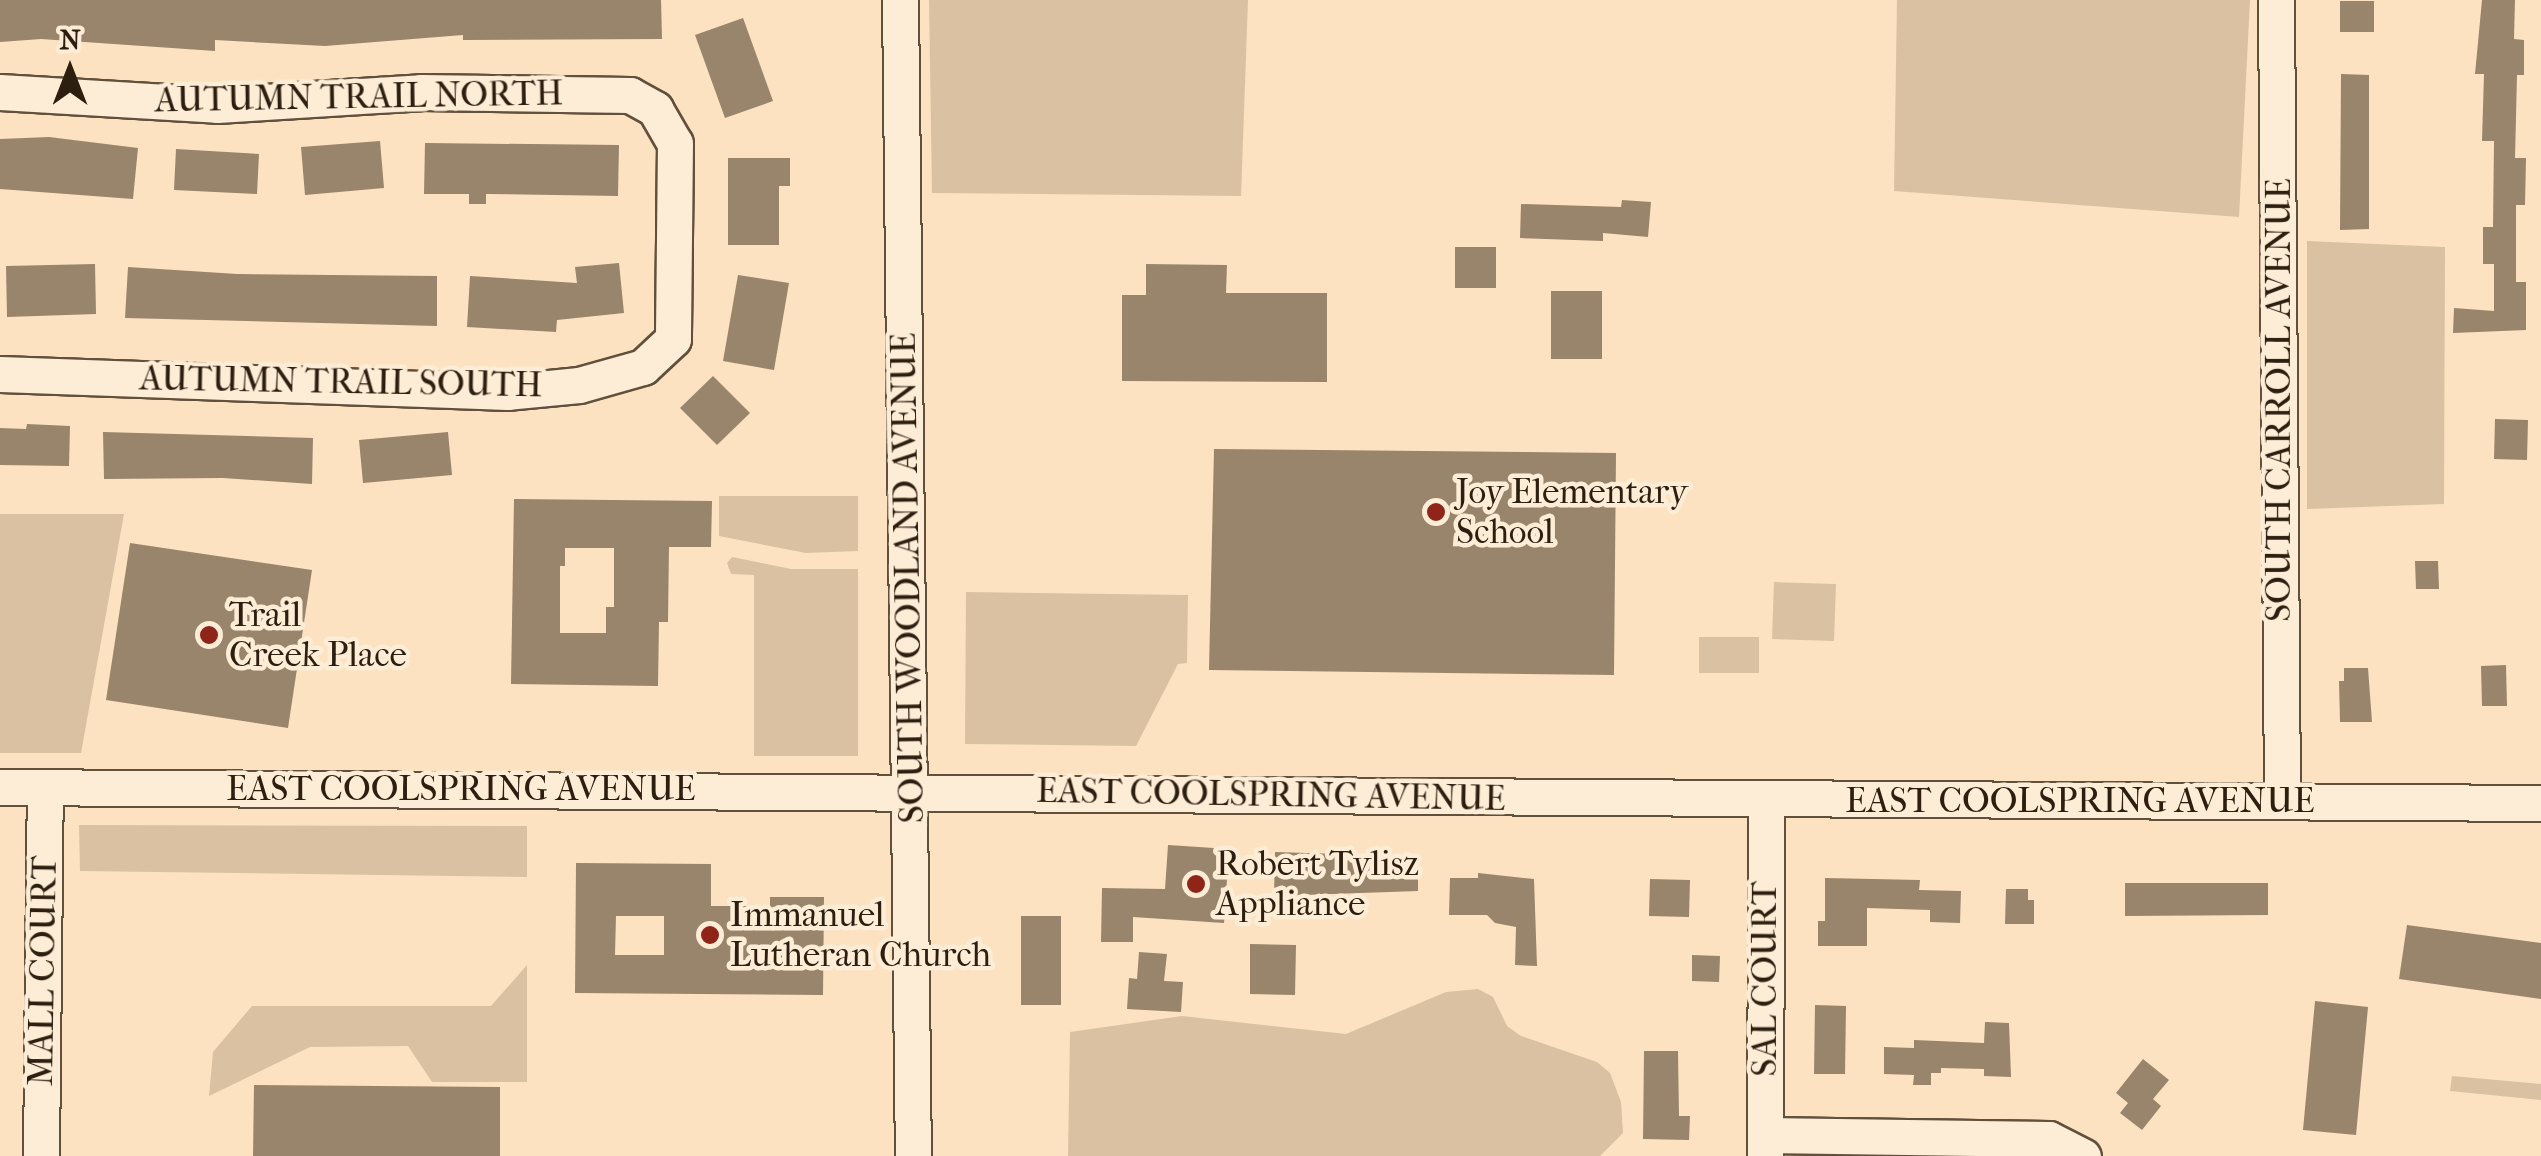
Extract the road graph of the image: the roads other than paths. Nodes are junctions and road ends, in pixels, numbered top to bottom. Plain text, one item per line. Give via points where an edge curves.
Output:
1 (900, 0) edge
2 (2276, 0) edge
3 (0, 92) edge
4 (655, 109) joint
5 (0, 374) edge
6 (0, 786) edge
7 (44, 786) junction
8 (912, 791) junction
9 (2282, 800) junction
10 (1766, 802) junction
11 (2541, 803) edge
12 (1765, 1145) edge
13 (41, 1149) edge
14 (913, 1156) edge
15 (2084, 1156) edge

1 - 8 street, SOUTH WOODLAND AVENUE
2 - 9 street, SOUTH CARROLL AVENUE
3 - 4 street, AUTUMN TRAIL NORTH via 218,105 421,92 630,95
4 - 5 street, AUTUMN TRAIL SOUTH via 675,143 673,339 644,367 579,385 508,392
6 - 7 street, EAST COOLSPRING AVENUE
7 - 8 street, EAST COOLSPRING AVENUE
7 - 13 street, MALL COURT
8 - 10 street, EAST COOLSPRING AVENUE
8 - 14 street, SOUTH WOODLAND AVENUE
9 - 10 street, EAST COOLSPRING AVENUE
9 - 11 street, EAST COOLSPRING AVENUE
10 - 12 street, SAL COURT
12 - 15 street via 2048,1139

